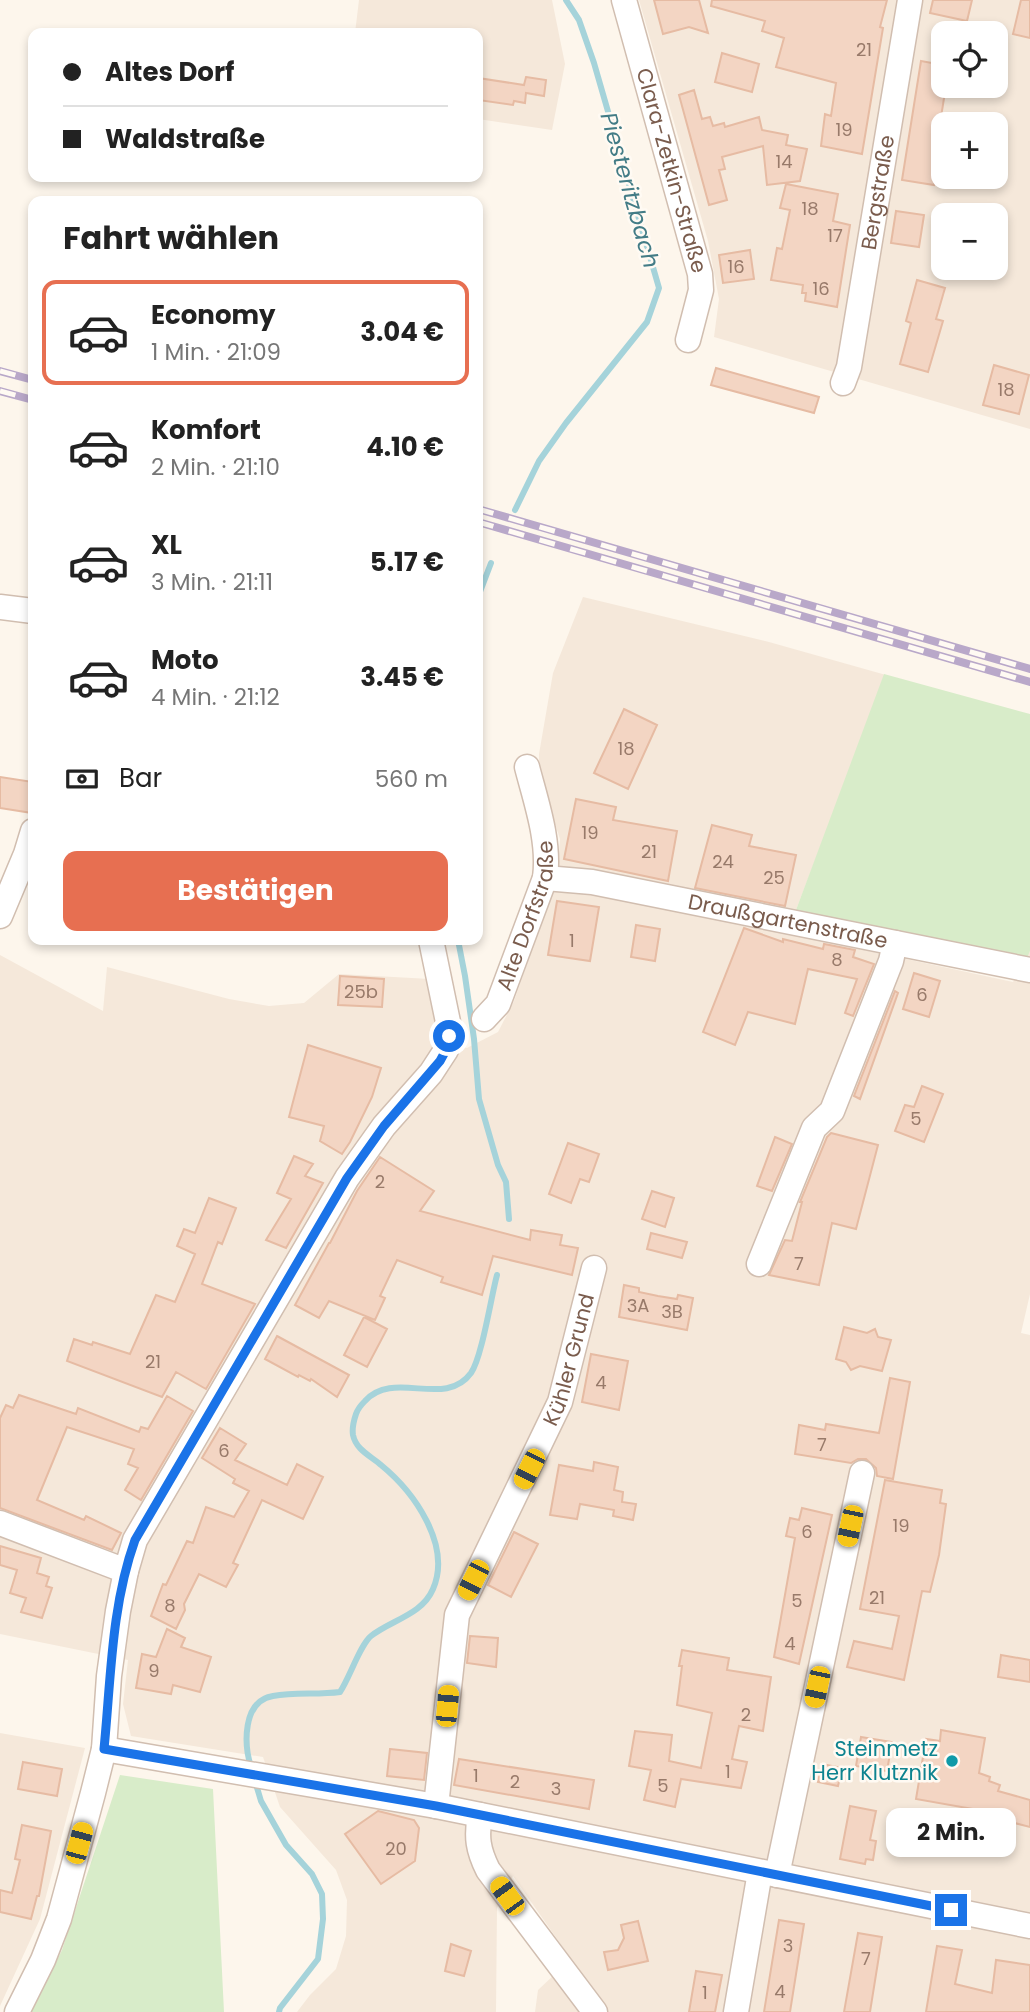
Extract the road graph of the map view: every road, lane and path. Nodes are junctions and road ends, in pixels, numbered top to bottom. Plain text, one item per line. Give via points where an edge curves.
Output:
1 (624, 0) edge
2 (910, 0) edge
3 (688, 340) dead end
4 (843, 383) dead end
5 (0, 607) edge
6 (28, 610) edge
7 (527, 767) dead end
8 (28, 848) edge
9 (545, 878) junction
10 (0, 916) edge
11 (895, 943) junction
12 (432, 945) edge
13 (1030, 970) edge
14 (484, 1019) dead end
15 (759, 1264) dead end
16 (594, 1268) dead end
17 (862, 1473) dead end
18 (0, 1523) edge
19 (126, 1571) junction
20 (104, 1749) junction
21 (436, 1806) junction
22 (480, 1815) junction
23 (769, 1873) junction
24 (1030, 1926) edge
25 (18, 2012) edge
26 (595, 2012) edge
27 (736, 2012) edge

1 - 3 street, Clara-Zetkin-Straße via 700,274 701,289
2 - 4 street, Bergstraße
5 - 6 street
7 - 9 street, Alte Dorfstraße via 545,843
8 - 10 street
9 - 11 street, Draußgartenstraße via 592,882
9 - 14 street, Alte Dorfstraße via 498,1004
11 - 13 street, Draußgartenstraße
11 - 15 street via 832,1111 814,1128
12 - 19 street via 446,1011 446,1050 384,1126 330,1204 142,1527
16 - 21 street, Kühler Grund via 560,1402 457,1615
17 - 23 street
18 - 19 street
19 - 20 street via 109,1676
20 - 21 street
20 - 25 street via 59,1919
21 - 22 street
22 - 23 street
22 - 26 street via 476,1836 488,1870
23 - 24 street
23 - 27 street

